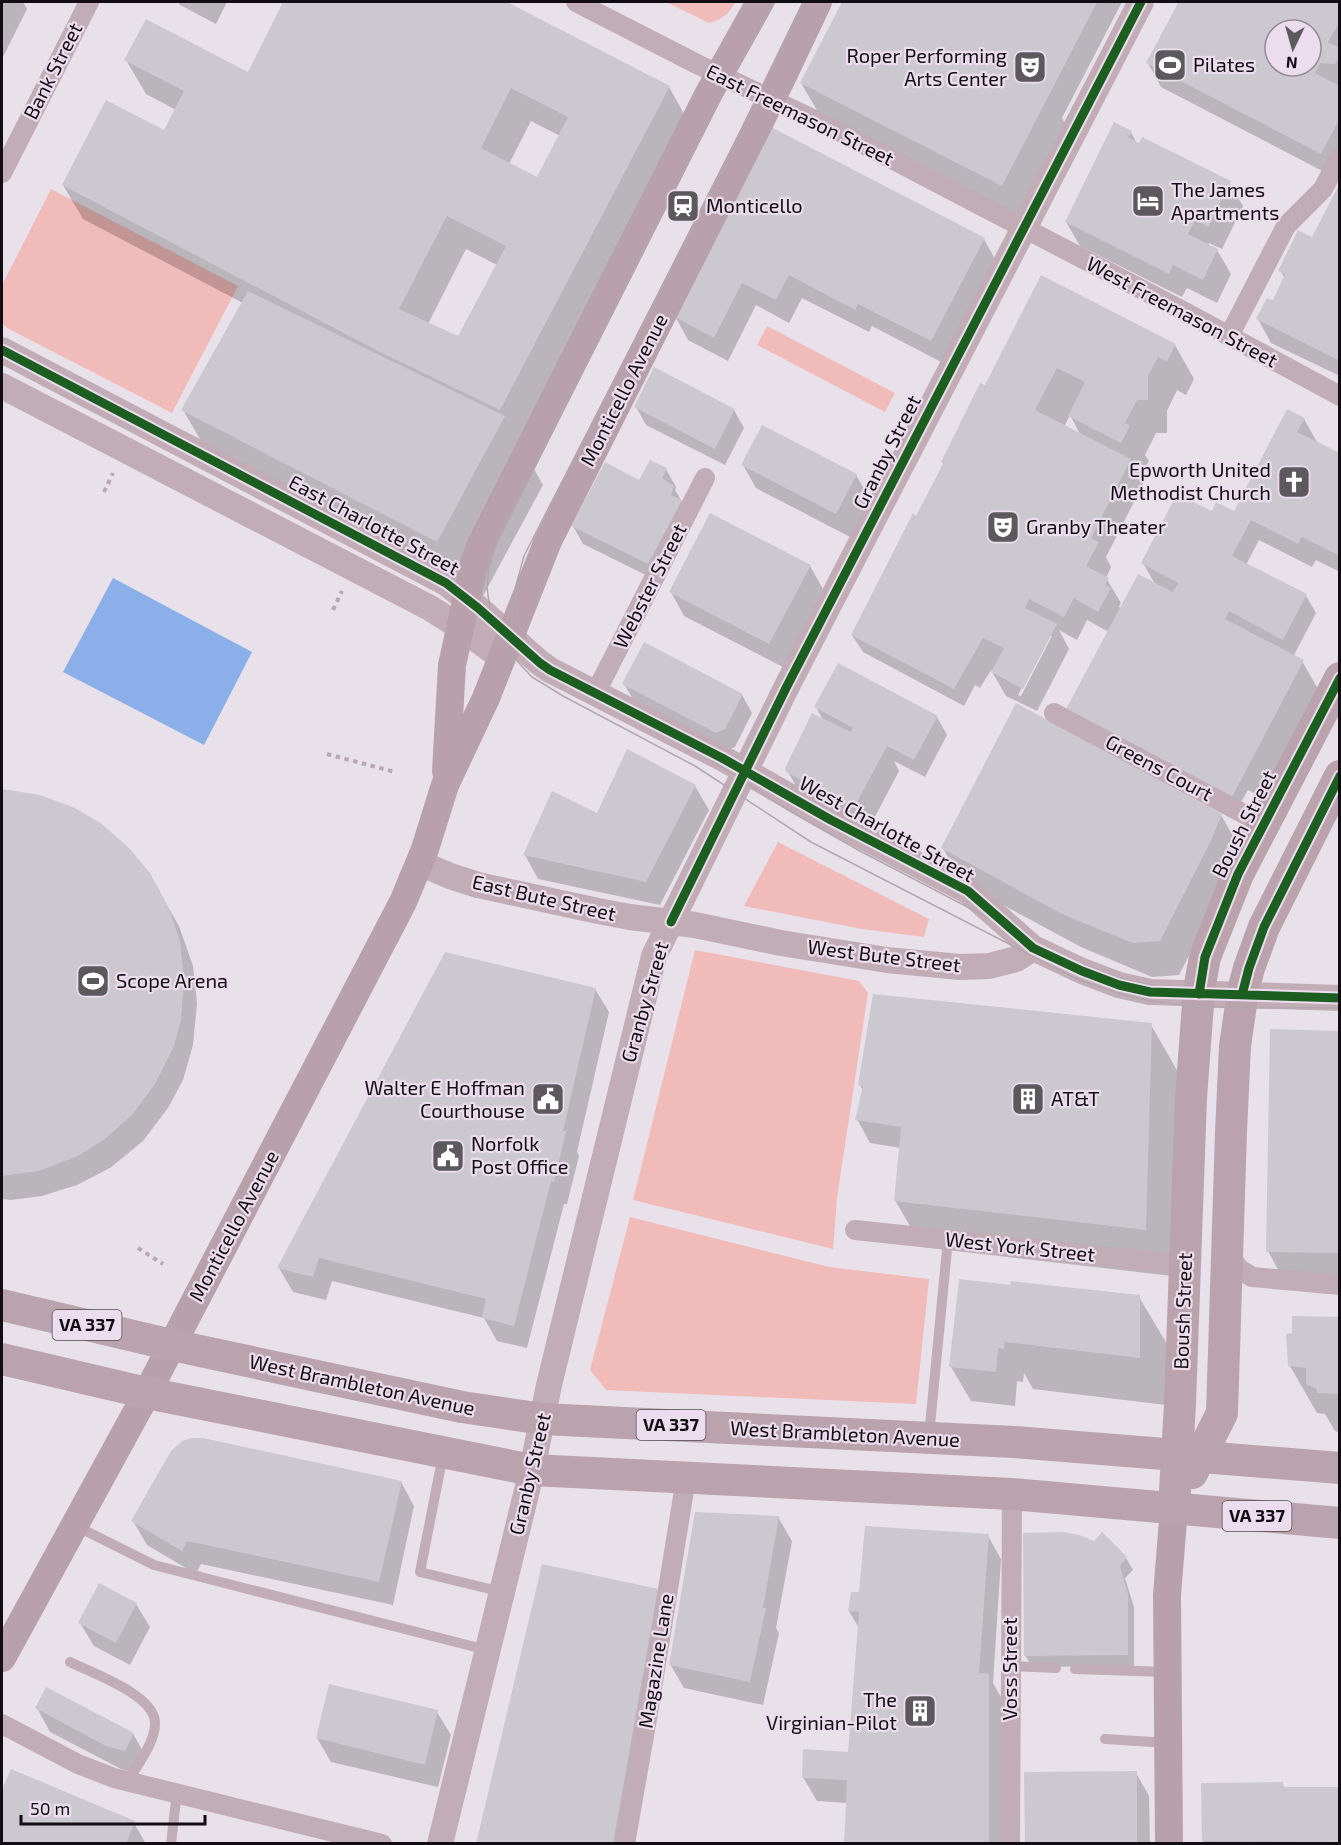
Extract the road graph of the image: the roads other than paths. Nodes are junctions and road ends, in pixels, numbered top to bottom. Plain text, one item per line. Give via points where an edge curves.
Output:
1 (89, 2) edge
2 (576, 2) edge
3 (760, 2) edge
4 (818, 2) edge
5 (1141, 2) edge
6 (719, 75) junction
7 (771, 100) junction
8 (1340, 156) edge
9 (2, 173) edge
10 (1024, 229) junction
11 (1229, 336) junction
12 (2, 350) edge
13 (2, 386) edge
14 (1340, 396) edge
15 (705, 478) dead end
16 (467, 598) junction
17 (460, 627) junction
18 (506, 648) junction
19 (1340, 678) edge
20 (595, 694) junction
21 (1054, 713) dead end
22 (746, 771) junction
23 (1340, 776) edge
24 (445, 784) junction
25 (1263, 824) junction
26 (420, 863) junction
27 (671, 922) junction
28 (1033, 948) junction
29 (1199, 994) junction
30 (1242, 995) junction
31 (1340, 998) edge
32 (855, 1230) dead end
33 (948, 1239) junction
34 (1227, 1247) junction
35 (1185, 1265) junction
36 (1330, 1285) edge
37 (2, 1305) edge
38 (172, 1345) junction
39 (2, 1359) edge
40 (147, 1393) junction
41 (543, 1419) junction
42 (929, 1438) junction
43 (444, 1452) junction
44 (1188, 1456) junction
45 (1340, 1468) edge
46 (532, 1470) junction
47 (686, 1478) junction
48 (1012, 1494) junction
49 (1174, 1508) junction
50 (1340, 1523) edge
51 (74, 1526) junction
52 (502, 1593) junction
53 (488, 1650) junction
54 (2, 1658) edge
55 (70, 1662) dead end
56 (1010, 1666) junction
57 (1056, 1668) dead end
58 (1075, 1669) dead end
59 (1168, 1672) junction
60 (2, 1724) edge
61 (1105, 1739) dead end
62 (1169, 1743) junction
63 (128, 1781) junction
64 (177, 1792) junction
65 (171, 1844) edge
66 (382, 1844) edge
67 (440, 1844) edge
68 (625, 1844) edge
69 (1010, 1844) edge
70 (1169, 1844) edge

1 - 9 street, Bank Street
2 - 6 street, East Freemason Street
3 - 6 main road, Monticello Avenue
4 - 7 main road, Monticello Avenue
5 - 10 street, Granby Street
6 - 7 street, East Freemason Street
6 - 16 main road, Monticello Avenue via 488,529 475,561
7 - 10 street, East Freemason Street
7 - 18 main road, Monticello Avenue via 548,541
8 - 11 street via 1323,189 1286,226
10 - 11 street, West Freemason Street
10 - 22 street, Granby Street
11 - 14 street, West Freemason Street
12 - 16 street, East Charlotte Street via 436,578
13 - 17 street, East Charlotte Street
15 - 20 street, Webster Street
16 - 17 main road, Monticello Avenue
16 - 18 street, East Charlotte Street
17 - 18 street, East Charlotte Street
17 - 24 main road, Monticello Avenue via 452,665
18 - 20 street, East Charlotte Street
18 - 24 main road, Monticello Avenue
19 - 25 main road, Boush Street
20 - 22 street, East Charlotte Street
21 - 25 street, Greens Court
22 - 27 street, Granby Street
22 - 28 street, West Charlotte Street via 968,891
23 - 30 main road, Boush Street via 1264,927
24 - 26 main road, Monticello Avenue
25 - 29 main road, Boush Street via 1221,913 1205,957
26 - 27 street, East Bute Street via 485,886
26 - 38 main road, Monticello Avenue
27 - 28 street, West Bute Street via 851,954 960,967 1004,963
27 - 41 street, Granby Street via 654,956
28 - 29 street via 1119,985 1150,992
29 - 30 street
29 - 35 main road, Boush Street
30 - 31 street
30 - 34 main road, Boush Street via 1233,1079
32 - 33 street, West York Street
33 - 35 street, West York Street
33 - 42 lane
34 - 36 street via 1238,1268 1247,1275
34 - 44 main road, Boush Street via 1222,1413
35 - 44 main road, Boush Street
37 - 38 main road, West Brambleton Avenue / VA 337
38 - 40 main road, Monticello Avenue
38 - 41 main road, West Brambleton Avenue / VA 337 via 462,1407
39 - 40 main road, VA 337
40 - 43 main road, VA 337
40 - 51 main road, Monticello Avenue
41 - 42 main road, West Brambleton Avenue / VA 337
41 - 46 street, Granby Street
42 - 44 main road, West Brambleton Avenue / VA 337
43 - 46 main road, VA 337
43 - 52 lane via 420,1572
44 - 45 main road, West Brambleton Avenue / VA 337
44 - 49 main road, Boush Street
46 - 47 main road, VA 337
46 - 52 street, Granby Street
47 - 48 main road, VA 337
47 - 68 street, Magazine Lane
48 - 49 main road, VA 337
48 - 56 street, Voss Street
49 - 50 main road, VA 337
49 - 59 main road, Boush Street via 1167,1595
51 - 53 lane via 154,1565
51 - 54 main road, Monticello Avenue
52 - 53 street, Granby Street
53 - 67 street, Granby Street
55 - 63 lane via 137,1695 152,1709 152,1739
56 - 57 lane
56 - 69 street, Voss Street
58 - 59 lane
59 - 62 main road, Boush Street
60 - 63 street via 78,1764
61 - 62 lane
62 - 70 main road, Boush Street
63 - 64 street
64 - 65 lane
64 - 66 street

